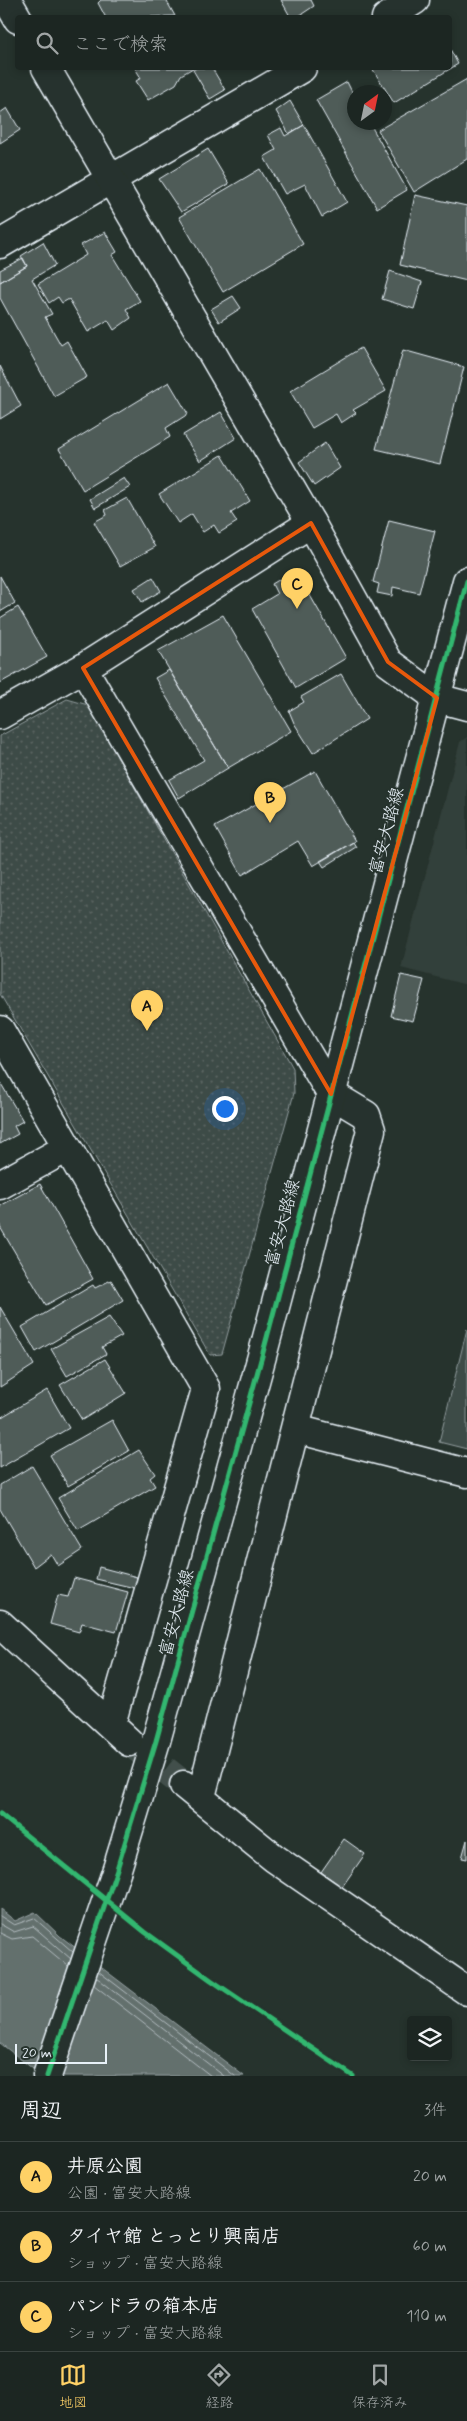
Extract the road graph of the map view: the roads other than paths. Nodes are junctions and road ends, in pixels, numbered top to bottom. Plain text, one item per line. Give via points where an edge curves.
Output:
1 (7, 0) edge
2 (416, 0) edge
3 (16, 15) edge
4 (391, 15) edge
5 (47, 70) edge
6 (299, 70) edge
7 (111, 181) junction
8 (0, 244) edge
9 (311, 523) junction
10 (467, 581) edge
11 (83, 668) junction
12 (437, 698) junction
13 (467, 706) edge
14 (0, 715) edge
15 (0, 1030) edge
16 (331, 1094) junction
17 (67, 1148) junction
18 (0, 1185) edge
19 (296, 1429) junction
20 (467, 1473) edge
21 (0, 1624) edge
22 (467, 1991) edge
23 (47, 2076) edge

1 - 3 street
2 - 4 street
5 - 7 street
6 - 7 street
7 - 8 street
7 - 9 street
9 - 11 street
9 - 12 street via 388,662
10 - 12 street, 富安大路線
11 - 14 street
11 - 16 street
12 - 13 street
12 - 16 street, 富安大路線
15 - 17 street
16 - 19 street via 366,1115 371,1130
16 - 23 street, 富安大路線 via 156,1741 117,1869
17 - 18 street
17 - 21 street via 206,1389 120,1733
19 - 20 street
19 - 22 street via 193,1791 274,1858

